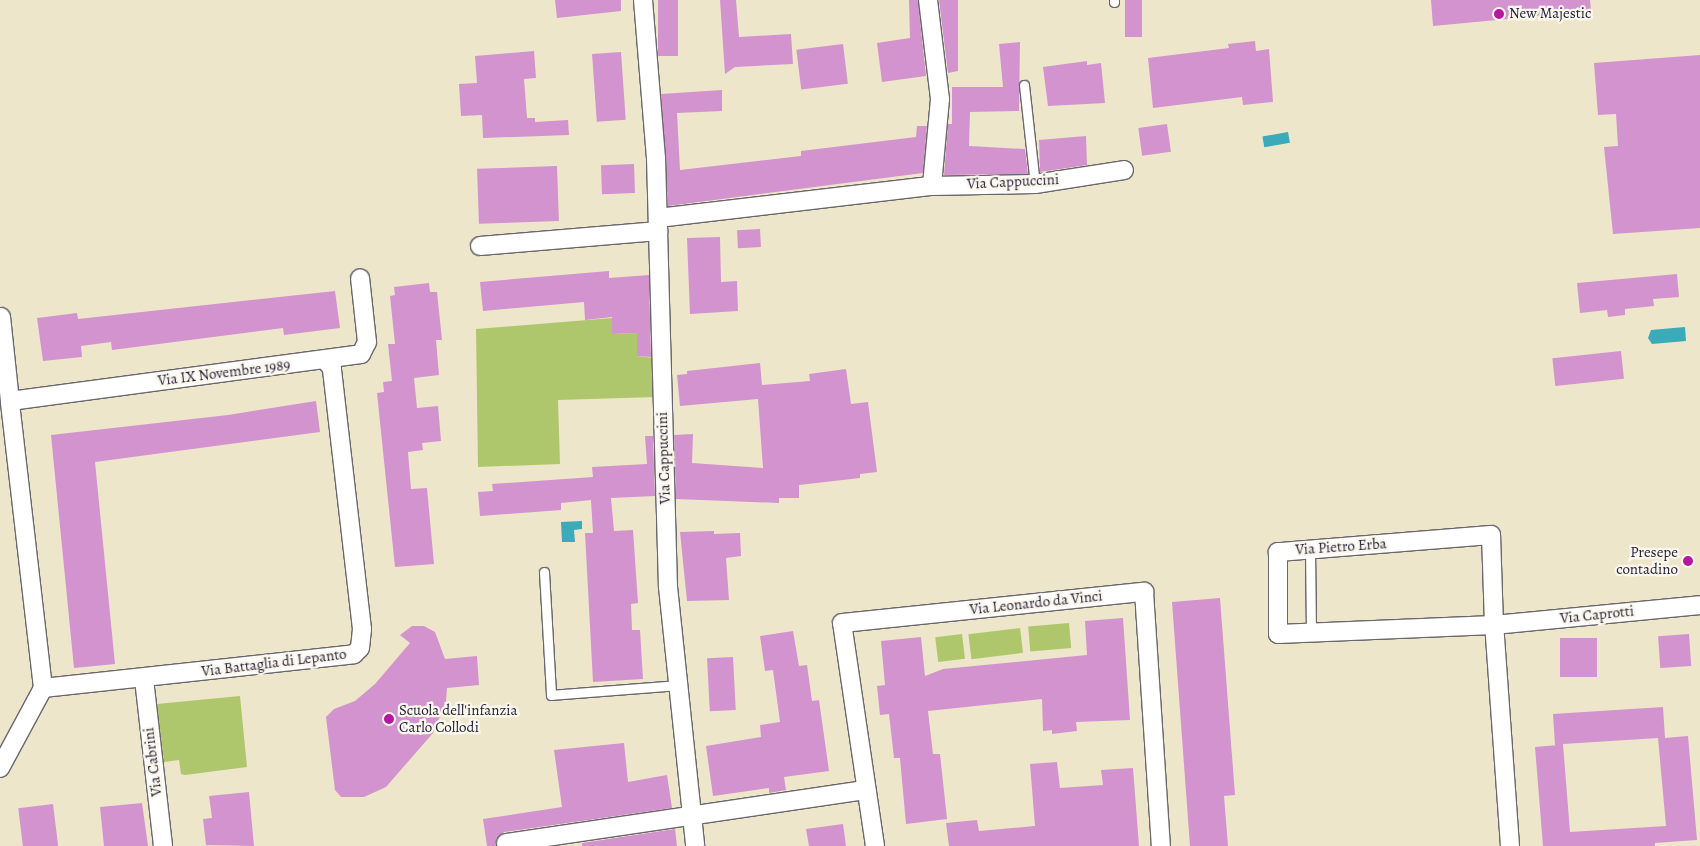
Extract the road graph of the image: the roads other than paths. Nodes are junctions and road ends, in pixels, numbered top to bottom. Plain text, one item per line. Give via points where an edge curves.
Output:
1 (644, 0) edge
2 (928, 0) edge
3 (1024, 85) dead end
4 (1124, 170) dead end
5 (1035, 184) junction
6 (932, 186) junction
7 (658, 225) junction
8 (480, 246) dead end
9 (360, 278) dead end
10 (1, 316) edge
11 (325, 360) junction
12 (10, 400) junction
13 (1310, 549) junction
14 (544, 572) dead end
15 (1700, 605) edge
16 (1494, 625) junction
17 (1311, 633) junction
18 (144, 679) junction
19 (678, 685) junction
20 (43, 688) junction
21 (0, 768) edge
22 (866, 790) junction
23 (691, 818) junction
24 (506, 843) dead end
25 (163, 846) edge
26 (694, 846) edge
27 (875, 846) edge
28 (1161, 846) edge
29 (1510, 846) edge

1 - 7 street, Via Cappuccini
2 - 6 street via 940,99
3 - 5 lane
4 - 5 street, Via Cappuccini
5 - 6 street, Via Cappuccini
6 - 7 street, Via Cappuccini
7 - 8 street, Via Cappuccini
7 - 19 street, Via Cappuccini via 668,586
9 - 11 street, Via IX Novembre 1989 via 367,342 364,349 354,355
10 - 12 street
11 - 12 street, Via IX Novembre 1989
11 - 18 street, Via Battaglia di Lepanto via 332,368 362,629 360,648 354,654
12 - 20 street
13 - 16 street, Via Pietro Erba via 1491,535
13 - 17 lane
13 - 17 street, Via Pietro Erba via 1278,552 1278,634
14 - 19 lane via 551,695
15 - 16 street, Via Caprotti
16 - 17 street, Via Pietro Erba
16 - 29 street, Via Pietro Erba
18 - 20 street, Via Battaglia di Lepanto
18 - 25 street, Via Cabrini
19 - 23 street, Via Cappuccini
20 - 21 street
22 - 23 street
22 - 27 street, Via Leonardo da Vinci
22 - 28 street, Via Leonardo da Vinci via 842,623 1144,592
23 - 24 street
23 - 26 street, Via Cappuccini

